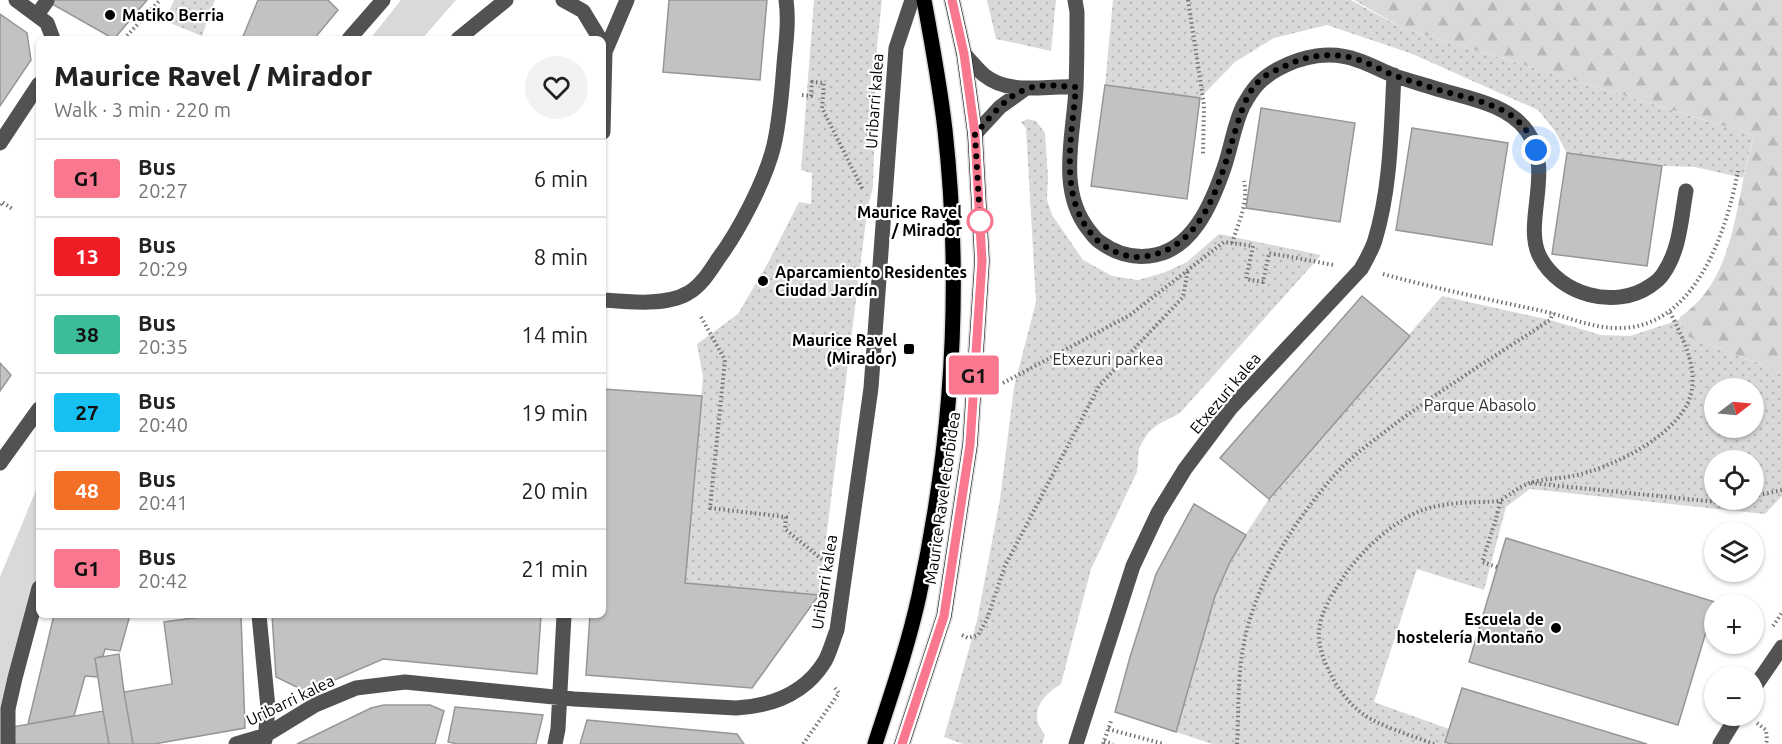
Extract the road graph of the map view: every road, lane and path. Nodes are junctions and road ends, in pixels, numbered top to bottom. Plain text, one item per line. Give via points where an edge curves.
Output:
1 (16, 0) edge
2 (160, 0) edge
3 (383, 0) edge
4 (506, 0) edge
5 (563, 0) edge
6 (627, 0) edge
7 (794, 0) edge
8 (912, 0) edge
9 (924, 0) edge
10 (952, 0) edge
11 (1188, 0) edge
12 (46, 1) edge
13 (1078, 4) edge
14 (787, 8) edge
15 (37, 15) junction
16 (52, 36) edge
17 (127, 36) edge
18 (352, 36) edge
19 (462, 36) edge
20 (597, 36) edge
21 (606, 40) edge
22 (964, 54) junction
23 (1394, 75) junction
24 (1076, 87) junction
25 (36, 89) edge
26 (1024, 89) junction
27 (811, 96) dead end
28 (975, 134) junction
29 (0, 143) edge
30 (1203, 165) dead end
31 (1243, 180) dead end
32 (1686, 190) dead end
33 (866, 197) dead end
34 (0, 205) edge
35 (14, 210) dead end
36 (1232, 243) junction
37 (1337, 265) dead end
38 (1188, 270) junction
39 (606, 300) edge
40 (1670, 312) dead end
41 (1553, 313) dead end
42 (701, 317) dead end
43 (1003, 383) dead end
44 (36, 413) edge
45 (0, 463) edge
46 (1524, 483) junction
47 (1782, 490) edge
48 (1764, 494) edge
49 (1502, 501) junction
50 (1704, 501) edge
51 (832, 567) dead end
52 (1497, 567) dead end
53 (36, 599) edge
54 (259, 618) edge
55 (564, 618) edge
56 (962, 635) dead end
57 (1782, 647) edge
58 (1764, 673) edge
59 (835, 688) dead end
60 (559, 698) junction
61 (1111, 721) dead end
62 (1731, 726) edge
63 (1761, 726) edge
64 (1108, 729) junction
65 (265, 739) edge
66 (1103, 743) edge
67 (8, 744) edge
68 (236, 744) edge
69 (555, 744) edge
70 (802, 744) edge
71 (875, 744) edge
72 (902, 744) edge
73 (1076, 744) edge
74 (1113, 744) edge
75 (1164, 744) edge
76 (1237, 744) edge
77 (1434, 744) edge
78 (1720, 744) edge
79 (1766, 744) edge

1 - 15 street
2 - 17 path
3 - 18 street
4 - 19 street
5 - 20 street via 583,11
6 - 21 street
7 - 14 street
8 - 60 street, Uribarri kalea via 896,48 871,388 837,630 825,662 791,695 759,706
9 - 71 main road, Maurice Ravel etorbidea via 946,147 953,256 949,378 938,491 919,597
10 - 22 main road, Maurice Ravel etorbidea
11 - 30 path via 1204,105
12 - 15 street
13 - 24 street
14 - 39 street via 774,146 732,241 689,293 672,300
15 - 16 street via 47,23
22 - 26 street via 985,76 1002,85
22 - 28 main road, Maurice Ravel etorbidea
23 - 24 street via 1354,58 1325,54 1302,58 1258,82 1242,109 1224,168 1193,231 1178,245 1157,255 1136,257 1118,253 1097,241 1074,207 1070,159
23 - 32 street via 1503,110 1519,121 1536,150 1539,188 1535,240 1539,255 1552,274 1575,289 1597,297 1618,298 1638,294 1661,278 1675,255
23 - 73 street, Etxezuri kalea via 1391,143 1375,242 1362,269 1230,409 1158,513 1133,566
24 - 26 street
25 - 29 street
26 - 28 street
27 - 33 path via 813,82 824,83 822,108
28 - 72 main road, Maurice Ravel etorbidea via 982,261 970,445 944,616
31 - 36 path via 1246,189 1242,214
34 - 35 path via 2,202
36 - 37 path via 1253,246 1246,279 1263,282 1269,253
36 - 38 path via 1224,242
38 - 43 path via 1130,315
38 - 56 path via 1184,297 1099,386 1005,567 978,636
40 - 46 path via 1687,348 1693,381 1690,398 1679,417 1657,437 1597,470
41 - 76 path via 1550,320 1377,437 1334,475 1305,512 1281,547 1248,624 1240,671
42 - 51 path via 725,360 710,508 786,517 785,529
44 - 45 street
46 - 49 path
46 - 50 path
47 - 48 path
49 - 52 path via 1482,562
49 - 77 path via 1430,508 1408,517 1365,550 1323,612 1317,639 1334,683 1359,711
53 - 67 street via 8,709
54 - 65 street via 268,708
55 - 60 street
57 - 58 street
59 - 70 path via 839,693
60 - 65 street, Uribarri kalea via 405,682 356,688 315,705
60 - 69 street
61 - 64 path
62 - 78 street
63 - 79 path via 1766,730
64 - 66 path
64 - 75 path
65 - 68 street, Uribarri kalea
66 - 74 path

